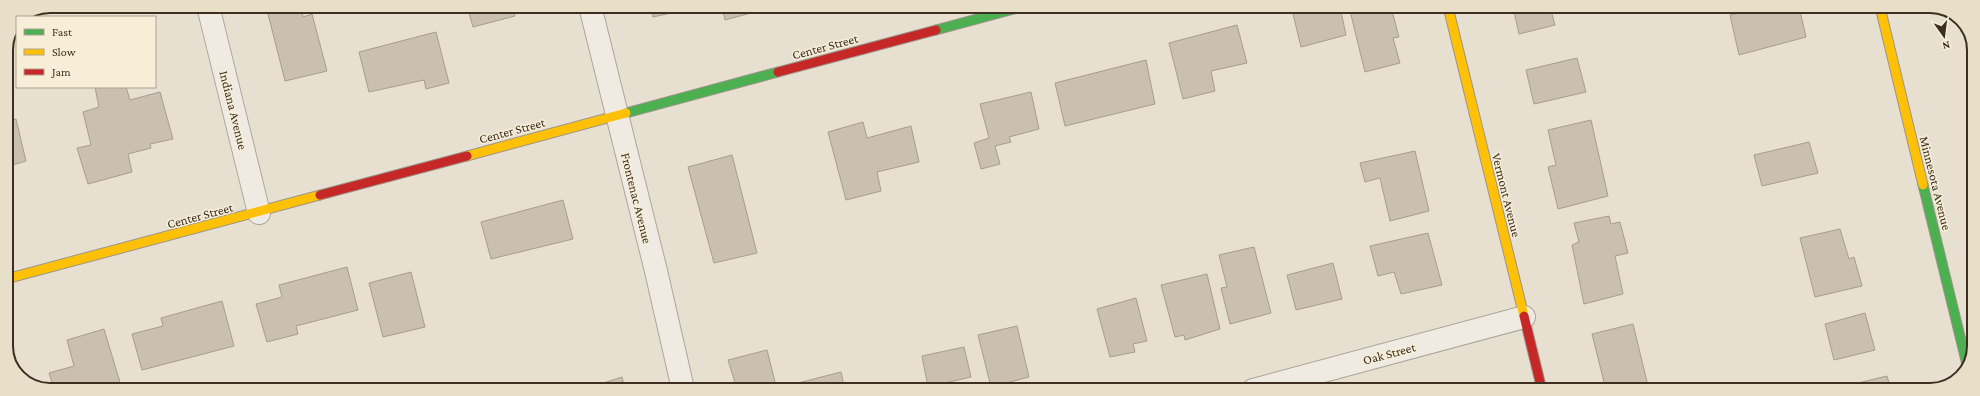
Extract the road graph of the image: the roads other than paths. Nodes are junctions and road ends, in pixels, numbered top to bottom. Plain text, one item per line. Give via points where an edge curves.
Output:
1 (210, 13) edge
2 (592, 13) edge
3 (999, 13) edge
4 (1449, 13) edge
5 (1881, 13) edge
6 (616, 115) junction
7 (259, 213) junction
8 (13, 277) edge
9 (1524, 317) junction
10 (1965, 357) edge
11 (681, 383) edge
12 (1279, 383) edge
13 (1540, 383) edge

1 - 7 street, Indiana Avenue
2 - 6 street, Frontenac Avenue
3 - 6 street, Center Street
4 - 9 street, Vermont Avenue
5 - 10 street, Minnesota Avenue
6 - 7 street, Center Street
6 - 11 street, Frontenac Avenue
7 - 8 street, Center Street
9 - 12 street, Oak Street
9 - 13 street, Vermont Avenue

